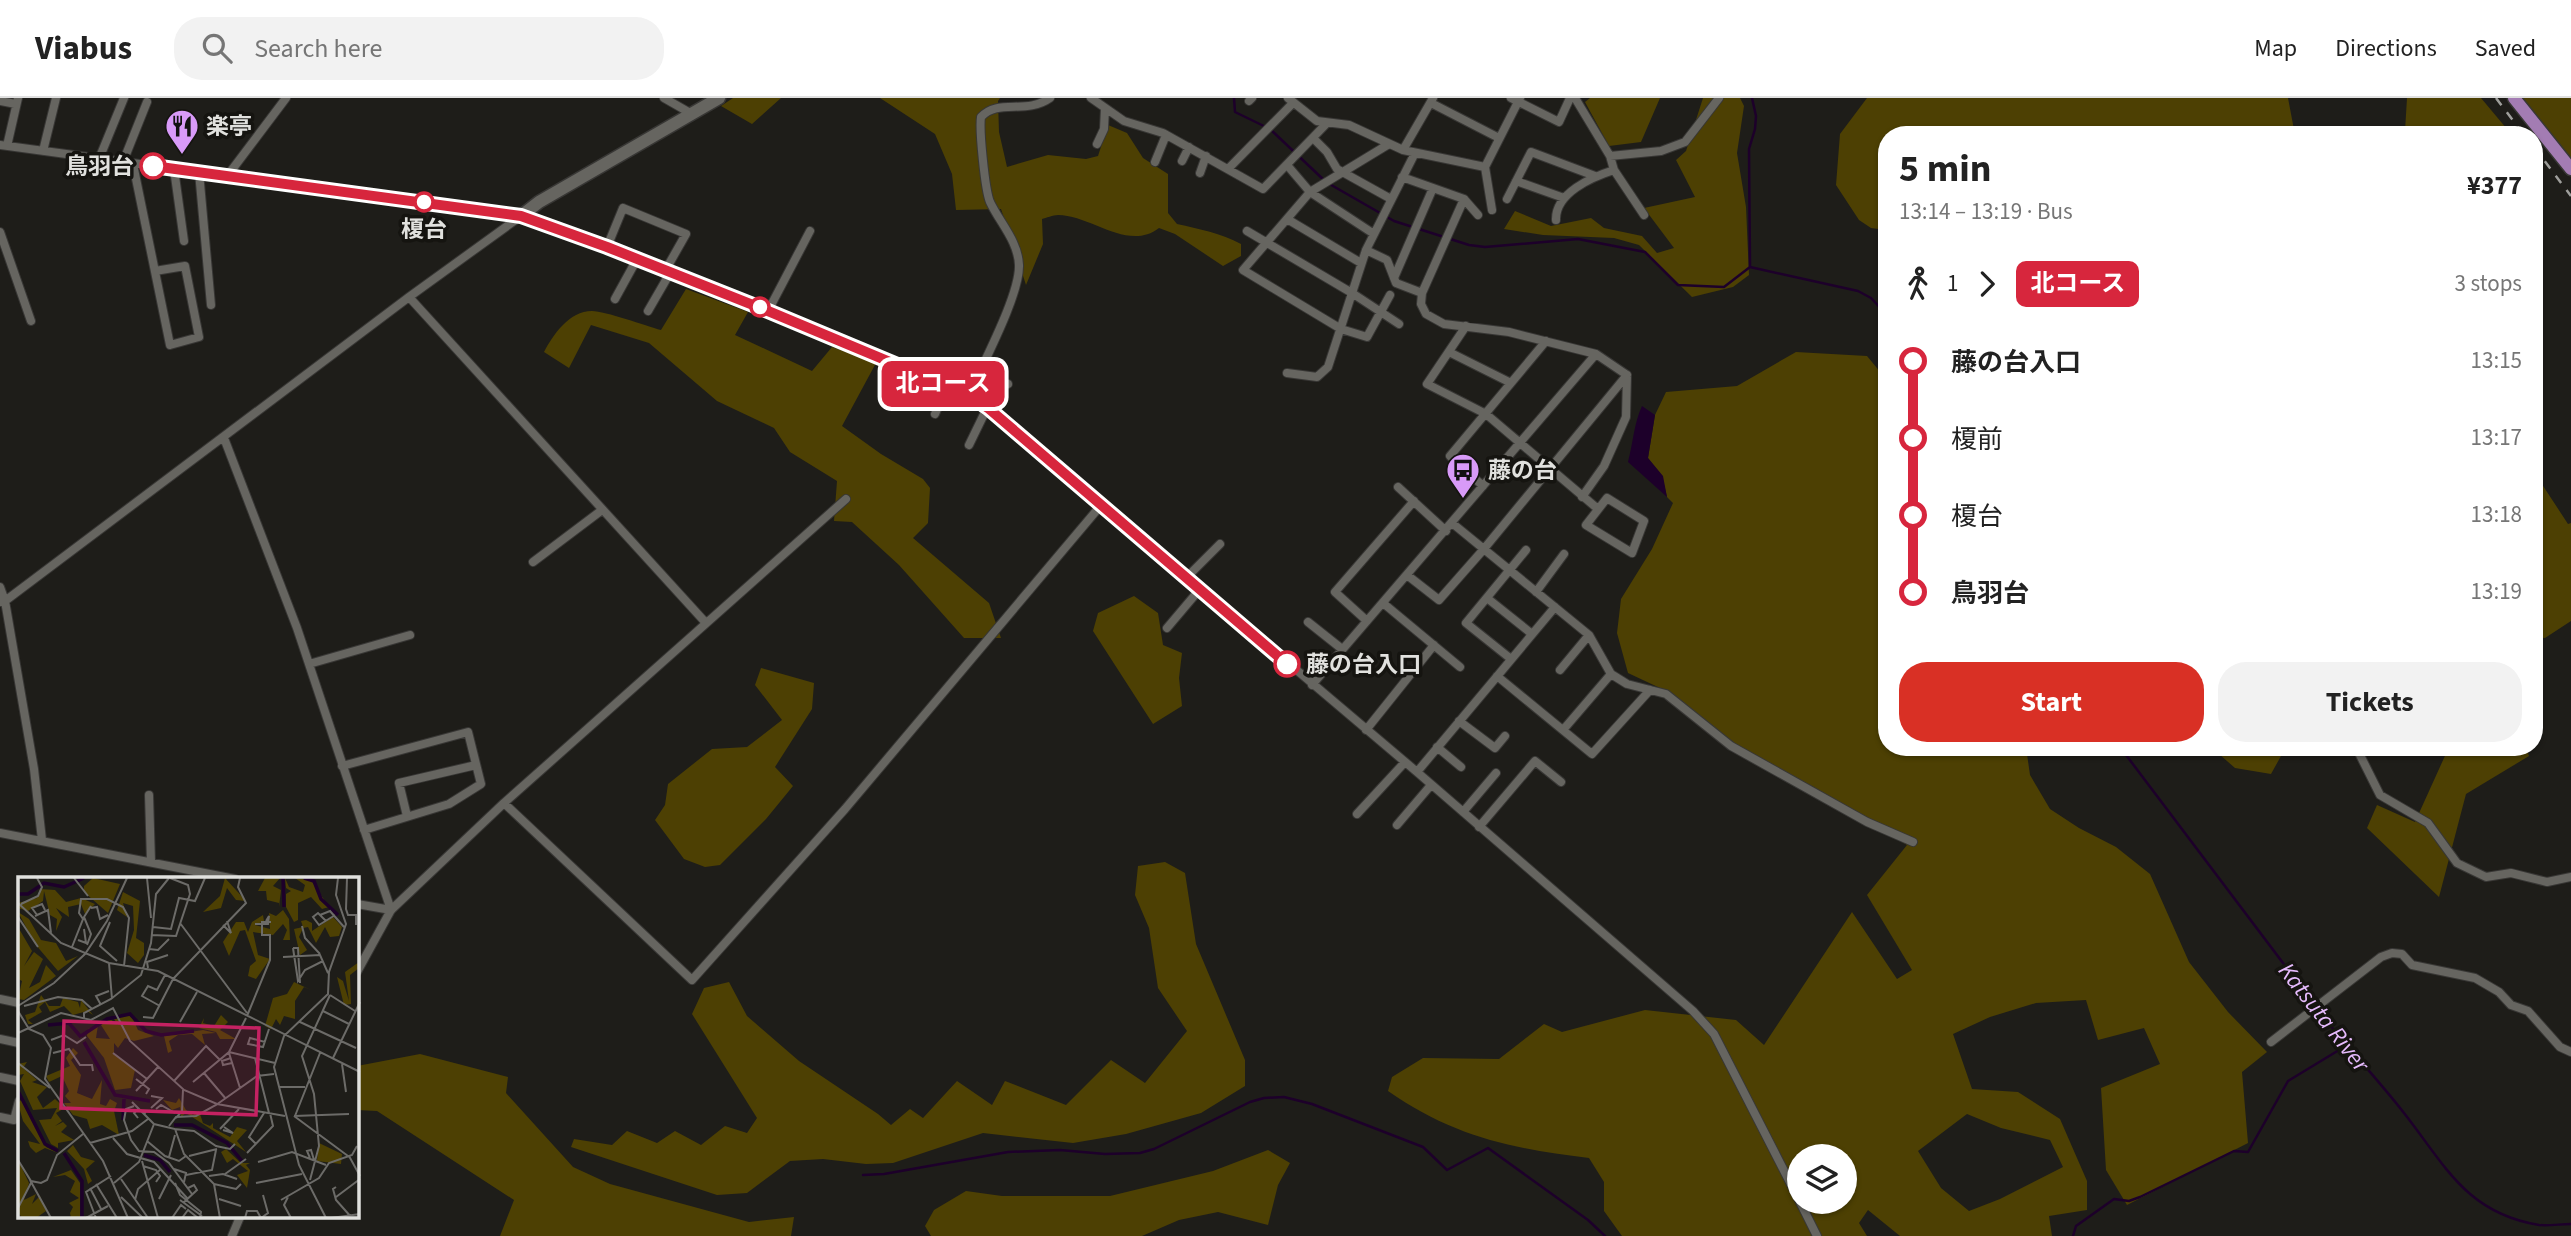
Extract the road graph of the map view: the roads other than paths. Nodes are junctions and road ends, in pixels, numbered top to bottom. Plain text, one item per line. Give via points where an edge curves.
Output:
1 (56, 98) edge
2 (286, 98) edge
3 (664, 98) edge
4 (719, 98) edge
5 (1050, 98) edge
6 (1091, 98) edge
7 (1572, 98) edge
8 (1719, 98) edge
9 (2514, 98) edge
10 (121, 99) edge
11 (1517, 99) edge
12 (1432, 100) edge
13 (0, 101) edge
14 (17, 101) edge
15 (1290, 101) edge
16 (147, 102) dead end
17 (1105, 108) junction
18 (692, 114) junction
19 (1327, 123) junction
20 (2536, 126) edge
21 (1166, 135) junction
22 (2543, 135) edge
23 (1313, 138) junction
24 (1499, 138) junction
25 (1097, 144) dead end
26 (1389, 144) junction
27 (4, 146) edge
28 (1189, 147) junction
29 (1403, 150) junction
30 (43, 151) junction
31 (1415, 153) junction
32 (1206, 156) junction
33 (1610, 156) junction
34 (99, 159) junction
35 (123, 162) junction
36 (1155, 162) dead end
37 (1182, 162) dead end
38 (133, 163) junction
39 (1287, 164) junction
40 (1485, 167) junction
41 (174, 169) junction
42 (1228, 169) junction
43 (1614, 170) junction
44 (2571, 170) edge
45 (198, 172) junction
46 (1200, 173) dead end
47 (1342, 173) junction
48 (228, 175) junction
49 (1595, 176) junction
50 (1402, 177) junction
51 (1516, 181) junction
52 (1433, 188) junction
53 (1310, 192) junction
54 (1564, 198) junction
55 (1391, 199) junction
56 (1464, 199) junction
57 (1507, 199) dead end
58 (1492, 210) dead end
59 (1478, 215) dead end
60 (1644, 215) dead end
61 (521, 216) junction
62 (1287, 219) junction
63 (1556, 220) dead end
64 (810, 231) dead end
65 (1247, 231) dead end
66 (0, 232) edge
67 (1374, 234) junction
68 (184, 241) dead end
69 (1265, 243) junction
70 (607, 247) junction
71 (1366, 250) junction
72 (637, 259) junction
73 (1362, 263) junction
74 (155, 271) junction
75 (668, 272) junction
76 (1394, 278) junction
77 (1352, 293) junction
78 (1422, 293) junction
79 (1390, 295) dead end
80 (409, 297) junction
81 (615, 299) dead end
82 (211, 305) dead end
83 (648, 311) dead end
84 (768, 311) junction
85 (1381, 312) junction
86 (32, 321) dead end
87 (1399, 324) dead end
88 (1466, 326) junction
89 (1341, 329) junction
90 (1546, 341) junction
91 (1449, 352) junction
92 (1596, 354) junction
93 (1287, 373) dead end
94 (1627, 375) junction
95 (1511, 383) junction
96 (1009, 384) dead end
97 (947, 386) junction
98 (971, 397) junction
99 (988, 408) junction
100 (935, 414) dead end
101 (1486, 414) junction
102 (224, 438) junction
103 (1520, 444) junction
104 (969, 445) dead end
105 (1549, 469) junction
106 (1483, 486) junction
107 (1398, 487) dead end
108 (1582, 497) junction
109 (846, 499) dead end
110 (1414, 501) junction
111 (1102, 504) junction
112 (1598, 509) junction
113 (602, 510) junction
114 (1452, 523) junction
115 (1446, 531) junction
116 (1220, 544) dead end
117 (1483, 550) junction
118 (1526, 550) dead end
119 (1564, 554) dead end
120 (533, 562) dead end
121 (1509, 571) junction
122 (1407, 575) junction
123 (1187, 577) junction
124 (0, 587) edge
125 (1200, 589) junction
126 (1536, 592) junction
127 (1487, 598) junction
128 (2, 602) edge
129 (1383, 603) junction
130 (1555, 607) junction
131 (1367, 621) junction
132 (1308, 622) dead end
133 (706, 623) junction
134 (1167, 628) dead end
135 (410, 635) dead end
136 (1532, 635) junction
137 (1589, 635) junction
138 (1434, 645) junction
139 (1342, 649) junction
140 (1511, 659) junction
141 (309, 664) junction
142 (1460, 667) dead end
143 (1560, 670) dead end
144 (1611, 674) junction
145 (1497, 676) junction
146 (1312, 685) junction
147 (1650, 690) junction
148 (1460, 721) junction
149 (1366, 730) junction
150 (1563, 730) junction
151 (1505, 736) dead end
152 (1437, 747) junction
153 (2360, 756) edge
154 (1405, 762) junction
155 (342, 765) junction
156 (476, 765) junction
157 (1461, 767) dead end
158 (1417, 772) junction
159 (1496, 773) dead end
160 (1561, 782) dead end
161 (1431, 785) junction
162 (149, 795) dead end
163 (504, 803) junction
164 (1463, 813) junction
165 (1357, 814) dead end
166 (407, 816) junction
167 (1397, 825) dead end
168 (1479, 827) junction
169 (364, 830) junction
170 (0, 833) edge
171 (42, 840) junction
172 (1913, 842) dead end
173 (151, 862) junction
174 (225, 877) edge
175 (2571, 877) edge
176 (359, 904) edge
177 (391, 910) junction
178 (359, 968) edge
179 (0, 999) edge
180 (18, 1003) edge
181 (0, 1039) edge
182 (2271, 1042) dead end
183 (18, 1043) edge
184 (2571, 1052) edge
185 (0, 1077) edge
186 (18, 1081) edge
187 (18, 1105) edge
188 (0, 1117) edge
189 (1787, 1176) edge
190 (1806, 1214) edge
191 (240, 1218) edge
192 (232, 1236) edge
193 (1817, 1236) edge

1 - 30 street
2 - 48 street
3 - 18 street
4 - 18 street
5 - 98 street via 1035,106 995,108 981,117 989,201 1014,243 1019,264 1010,303
6 - 17 street
7 - 11 street via 1559,122
7 - 33 street
8 - 33 street via 1685,142 1661,151
9 - 20 main road
10 - 34 street
11 - 24 street
12 - 24 street
12 - 29 street
13 - 14 street
14 - 27 street
15 - 19 street
15 - 42 street
16 - 35 street
17 - 21 street via 1124,121
17 - 25 street via 1104,129
18 - 61 street
19 - 23 street
19 - 26 street via 1349,125
21 - 28 street
21 - 36 street
22 - 44 main road
23 - 39 street
23 - 47 street
24 - 40 street
26 - 29 street
26 - 47 street
27 - 30 street
28 - 32 street
28 - 37 street
29 - 31 street
30 - 34 street
31 - 40 street
31 - 50 street
32 - 42 street
32 - 46 street
33 - 43 street
34 - 35 street
35 - 38 street
38 - 41 street
38 - 74 street
39 - 42 street via 1263,189
39 - 53 street
40 - 58 street
41 - 45 street
41 - 68 street
43 - 49 street
43 - 60 street
45 - 48 street
45 - 82 street
47 - 53 street
47 - 55 street
48 - 61 street
49 - 51 street via 1531,152
49 - 54 street
50 - 52 street
50 - 55 street
51 - 54 street
51 - 57 street
52 - 56 street
52 - 76 street
53 - 62 street
53 - 67 street
54 - 63 street
55 - 67 street
56 - 59 street
56 - 78 street
61 - 70 street
61 - 80 street
62 - 69 street
62 - 73 street
64 - 84 street
65 - 69 street
66 - 86 street
67 - 71 street
69 - 77 street
69 - 89 street via 1243,270
70 - 72 street
70 - 75 street via 623,208 687,234
71 - 73 street
71 - 76 street via 1387,260
72 - 75 street
72 - 81 street
73 - 77 street
74 - 74 street via 185,265 200,337 170,345
75 - 83 street
75 - 84 street
76 - 78 street
77 - 85 street
77 - 89 street
78 - 88 street via 1426,314 1444,324
79 - 85 street
80 - 102 street
80 - 113 street
84 - 97 street
85 - 87 street
85 - 89 street via 1367,337
88 - 90 street
88 - 91 street
89 - 93 street via 1328,367 1317,377
90 - 92 street
90 - 95 street
91 - 95 street
91 - 101 street via 1427,384
92 - 94 street
92 - 103 street
94 - 105 street
94 - 108 street via 1626,417 1604,466
95 - 101 street
96 - 98 street via 992,386
97 - 98 street
97 - 100 street
98 - 99 street
99 - 104 street
99 - 111 street
101 - 103 street
101 - 106 street via 1450,456
102 - 128 street
102 - 141 street
103 - 105 street
103 - 106 street
105 - 108 street
105 - 117 street
106 - 114 street
107 - 110 street
108 - 112 street
109 - 133 street
110 - 115 street
110 - 131 street via 1335,592
111 - 123 street
111 - 163 street via 845,809 692,980
112 - 112 street via 1586,525 1632,553 1644,521 1607,498
113 - 120 street
113 - 133 street
114 - 115 street
114 - 117 street
115 - 122 street
116 - 123 street
117 - 121 street
117 - 122 street via 1439,600
118 - 121 street
119 - 126 street
121 - 126 street
121 - 127 street
122 - 129 street
123 - 125 street
124 - 128 street
125 - 134 street
125 - 146 street
126 - 130 street
127 - 136 street
127 - 140 street via 1466,624
128 - 171 street via 34,769
129 - 131 street
129 - 138 street
130 - 136 street
130 - 137 street
131 - 139 street
132 - 139 street
133 - 163 street
135 - 141 street
136 - 140 street
137 - 143 street
137 - 144 street
138 - 142 street
138 - 149 street
139 - 146 street
140 - 145 street
141 - 155 street
144 - 147 street
144 - 150 street
145 - 148 street
145 - 150 street
146 - 149 street
147 - 150 street via 1592,754
147 - 172 street via 1666,694 1731,746 1867,822
148 - 151 street via 1495,748
148 - 152 street
149 - 154 street
152 - 157 street
152 - 158 street
153 - 175 street via 2380,795 2428,823 2457,863 2486,877 2511,873 2547,881
154 - 158 street
154 - 165 street
155 - 156 street via 468,732
155 - 169 street
156 - 166 street via 481,784 449,804
156 - 166 street via 399,783
158 - 161 street
159 - 164 street
160 - 168 street via 1535,761
161 - 164 street
161 - 167 street
162 - 173 street
163 - 177 street
164 - 168 street
166 - 169 street
168 - 189 street via 1714,1034
169 - 177 street
170 - 171 street
171 - 173 street
173 - 174 street
176 - 177 street
177 - 178 street
179 - 180 street
181 - 183 street
182 - 184 street via 2392,953 2402,954 2412,965 2487,985 2511,1005 2528,1011 2560,1047
185 - 186 street
187 - 188 street via 14,1121
190 - 193 street
191 - 192 street

